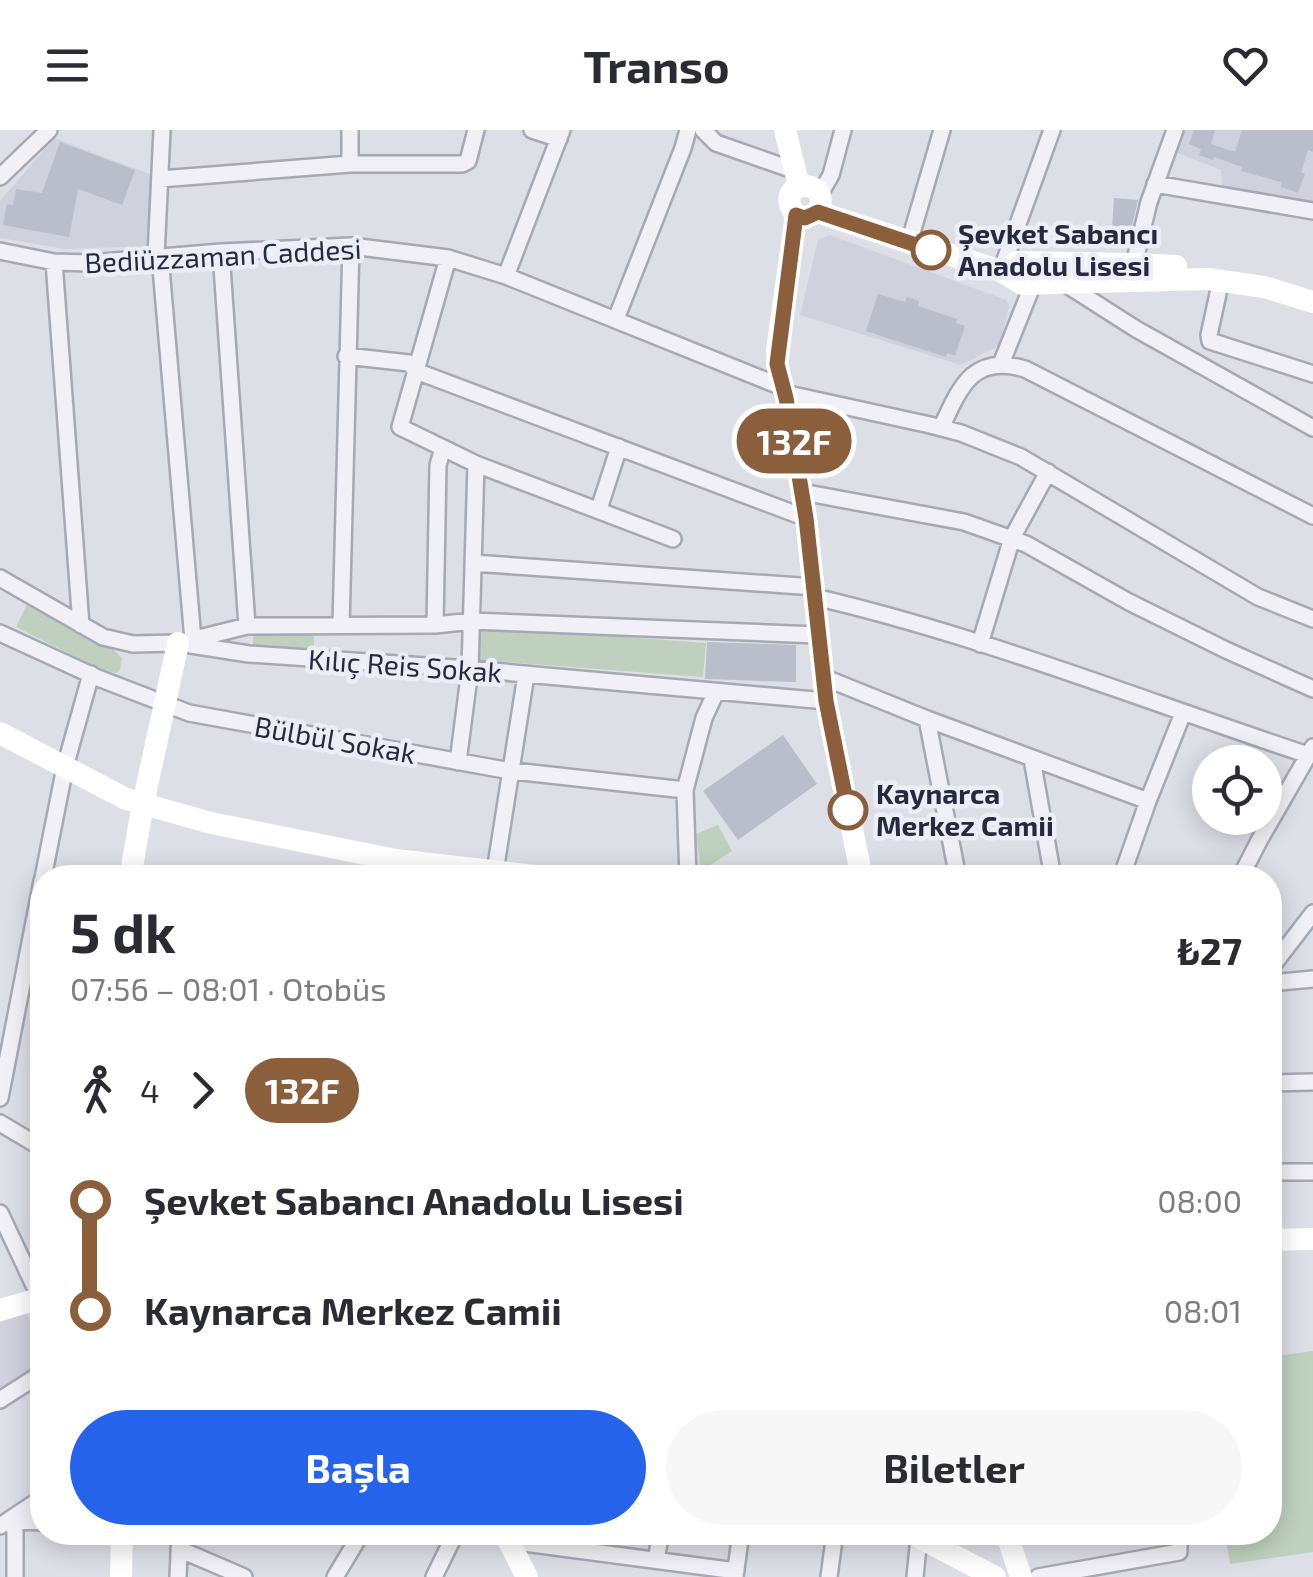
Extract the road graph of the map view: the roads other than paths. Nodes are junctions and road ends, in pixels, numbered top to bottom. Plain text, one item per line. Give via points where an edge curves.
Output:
1 (49, 130) edge
2 (162, 130) edge
3 (350, 130) edge
4 (476, 130) edge
5 (532, 130) edge
6 (688, 130) edge
7 (785, 130) edge
8 (843, 130) edge
9 (942, 130) edge
10 (1052, 130) edge
11 (1175, 130) edge
12 (560, 134) edge
13 (708, 135) edge
14 (683, 148) junction
15 (350, 164) junction
16 (0, 177) edge
17 (160, 180) junction
18 (1154, 184) junction
19 (806, 196) junction
20 (1313, 211) edge
21 (908, 243) junction
22 (350, 246) junction
23 (0, 251) edge
24 (221, 252) junction
25 (158, 256) junction
26 (448, 258) junction
27 (54, 262) junction
28 (1134, 264) junction
29 (1002, 271) junction
30 (506, 276) junction
31 (1221, 280) junction
32 (1064, 283) junction
33 (1032, 284) junction
34 (1313, 288) edge
35 (1313, 302) edge
36 (616, 318) junction
37 (1210, 341) junction
38 (346, 356) junction
39 (1002, 364) junction
40 (1198, 364) junction
41 (416, 370) junction
42 (1313, 374) edge
43 (783, 390) junction
44 (940, 428) junction
45 (1313, 428) edge
46 (619, 447) junction
47 (443, 448) junction
48 (476, 464) junction
49 (1048, 472) junction
50 (802, 492) junction
51 (599, 509) junction
52 (1313, 516) edge
53 (806, 518) junction
54 (672, 538) dead end
55 (1012, 538) junction
56 (473, 563) junction
57 (0, 578) edge
58 (814, 592) junction
59 (1313, 619) edge
60 (472, 621) junction
61 (81, 624) junction
62 (341, 625) junction
63 (436, 625) junction
64 (247, 626) junction
65 (0, 633) edge
66 (817, 635) junction
67 (186, 642) junction
68 (980, 644) junction
69 (470, 669) junction
70 (91, 674) junction
71 (526, 675) junction
72 (824, 689) junction
73 (1313, 689) edge
74 (716, 692) junction
75 (164, 703) junction
76 (1183, 714) junction
77 (927, 719) junction
78 (0, 733) edge
79 (1310, 751) edge
80 (1032, 759) junction
81 (458, 762) junction
82 (65, 767) junction
83 (511, 771) junction
84 (685, 790) junction
85 (1148, 801) junction
86 (143, 804) junction
87 (46, 865) edge
88 (132, 865) edge
89 (429, 865) edge
90 (496, 865) edge
91 (688, 865) edge
92 (859, 865) edge
93 (955, 865) edge
94 (1051, 865) edge
95 (1127, 865) edge
96 (1247, 865) edge
97 (1313, 913) edge
98 (30, 946) edge
99 (1282, 954) edge
100 (1313, 980) edge
101 (1282, 982) edge
102 (1313, 1082) edge
103 (1282, 1083) edge
104 (0, 1098) edge
105 (0, 1123) edge
106 (30, 1141) edge
107 (1282, 1172) edge
108 (1313, 1172) edge
109 (0, 1214) edge
110 (1313, 1238) edge
111 (1282, 1239) edge
112 (30, 1275) edge
113 (30, 1301) edge
114 (0, 1310) edge
115 (30, 1381) edge
116 (0, 1400) edge
117 (30, 1506) edge
118 (8, 1522) edge
119 (122, 1545) edge
120 (179, 1545) edge
121 (186, 1545) edge
122 (354, 1545) edge
123 (450, 1545) edge
124 (551, 1545) edge
125 (588, 1545) edge
126 (659, 1545) edge
127 (739, 1545) edge
128 (833, 1545) edge
129 (913, 1545) edge
130 (934, 1545) edge
131 (1010, 1545) edge
132 (1179, 1545) edge
133 (514, 1558) edge
134 (656, 1560) junction
135 (736, 1574) edge
136 (15, 1577) edge
137 (121, 1577) edge
138 (178, 1577) edge
139 (244, 1577) edge
140 (335, 1577) edge
141 (434, 1577) edge
142 (829, 1577) edge
143 (914, 1577) edge
144 (995, 1577) edge
145 (1021, 1577) edge
146 (1038, 1577) edge

1 - 16 street
2 - 17 street
3 - 15 street
4 - 15 street via 466,162
5 - 12 street
6 - 14 street
7 - 19 street
8 - 19 street via 831,175
9 - 21 street
10 - 29 street
11 - 18 street
12 - 30 street
13 - 14 street
13 - 19 street
14 - 36 street
15 - 17 street
17 - 25 street
18 - 20 street
18 - 28 street
19 - 21 street
19 - 43 street via 777,350
21 - 29 street
22 - 24 street, Bediüzzaman Caddesi
22 - 26 street, Bediüzzaman Caddesi
22 - 38 street
23 - 27 street, Bediüzzaman Caddesi
24 - 25 street, Bediüzzaman Caddesi
24 - 64 street
25 - 27 street, Bediüzzaman Caddesi
25 - 67 street
26 - 30 street, Bediüzzaman Caddesi
26 - 41 street
27 - 61 street
28 - 29 street via 1018,262
28 - 34 street via 1258,275
29 - 33 street
30 - 36 street, Bediüzzaman Caddesi
31 - 32 street
31 - 35 street
31 - 37 street
32 - 33 street
32 - 40 street
33 - 39 street
36 - 43 street, Bediüzzaman Caddesi
37 - 40 street
37 - 42 street
38 - 41 street
38 - 62 street
39 - 44 street via 965,381
39 - 52 street via 1025,369
40 - 45 street
41 - 46 street
41 - 47 street via 400,427
43 - 44 street, Bediüzzaman Caddesi
43 - 50 street
44 - 49 street, Bediüzzaman Caddesi
46 - 51 street
46 - 53 street
47 - 48 street
47 - 63 street
48 - 51 street
48 - 56 street
49 - 55 street
49 - 59 street, Bediüzzaman Caddesi via 1258,596
50 - 53 street
50 - 55 street via 964,522
51 - 54 street
53 - 58 street
55 - 68 street
55 - 73 street
56 - 58 street
56 - 60 street
57 - 61 street, Kılıç Reis Sokak
58 - 66 street
58 - 68 street
60 - 63 street
60 - 66 street
60 - 69 street
61 - 67 street, Kılıç Reis Sokak via 133,644
62 - 63 street
62 - 64 street
64 - 67 street
65 - 70 street, Bülbül Sokak
66 - 72 street
67 - 69 street, Kılıç Reis Sokak via 249,654
67 - 75 street
68 - 76 street
69 - 71 street, Kılıç Reis Sokak
69 - 81 street
70 - 75 street, Bülbül Sokak
70 - 82 street
71 - 74 street, Kılıç Reis Sokak
71 - 83 street
72 - 74 street, Kılıç Reis Sokak
72 - 77 street, Kılıç Reis Sokak
72 - 92 street
74 - 84 street
75 - 81 street, Bülbül Sokak
75 - 86 street
76 - 79 street
76 - 85 street
77 - 80 street, Kılıç Reis Sokak
77 - 93 street
78 - 82 street
79 - 96 street
80 - 85 street, Kılıç Reis Sokak
80 - 94 street
81 - 83 street, Bülbül Sokak
82 - 86 street
82 - 87 street
83 - 84 street, Bülbül Sokak
83 - 90 street
84 - 91 street
85 - 95 street
86 - 88 street
86 - 89 street via 212,824
97 - 99 street
98 - 104 street
100 - 101 street
102 - 103 street
105 - 106 street
107 - 108 street
109 - 112 street
110 - 111 street
113 - 114 street
115 - 116 street
117 - 118 street
118 - 136 street
119 - 137 street
120 - 138 street
121 - 139 street
122 - 140 street
123 - 141 street
124 - 133 street
125 - 134 street
126 - 134 street
127 - 135 street
128 - 142 street
129 - 143 street
130 - 144 street
131 - 145 street
132 - 146 street via 1179,1552
134 - 135 street

